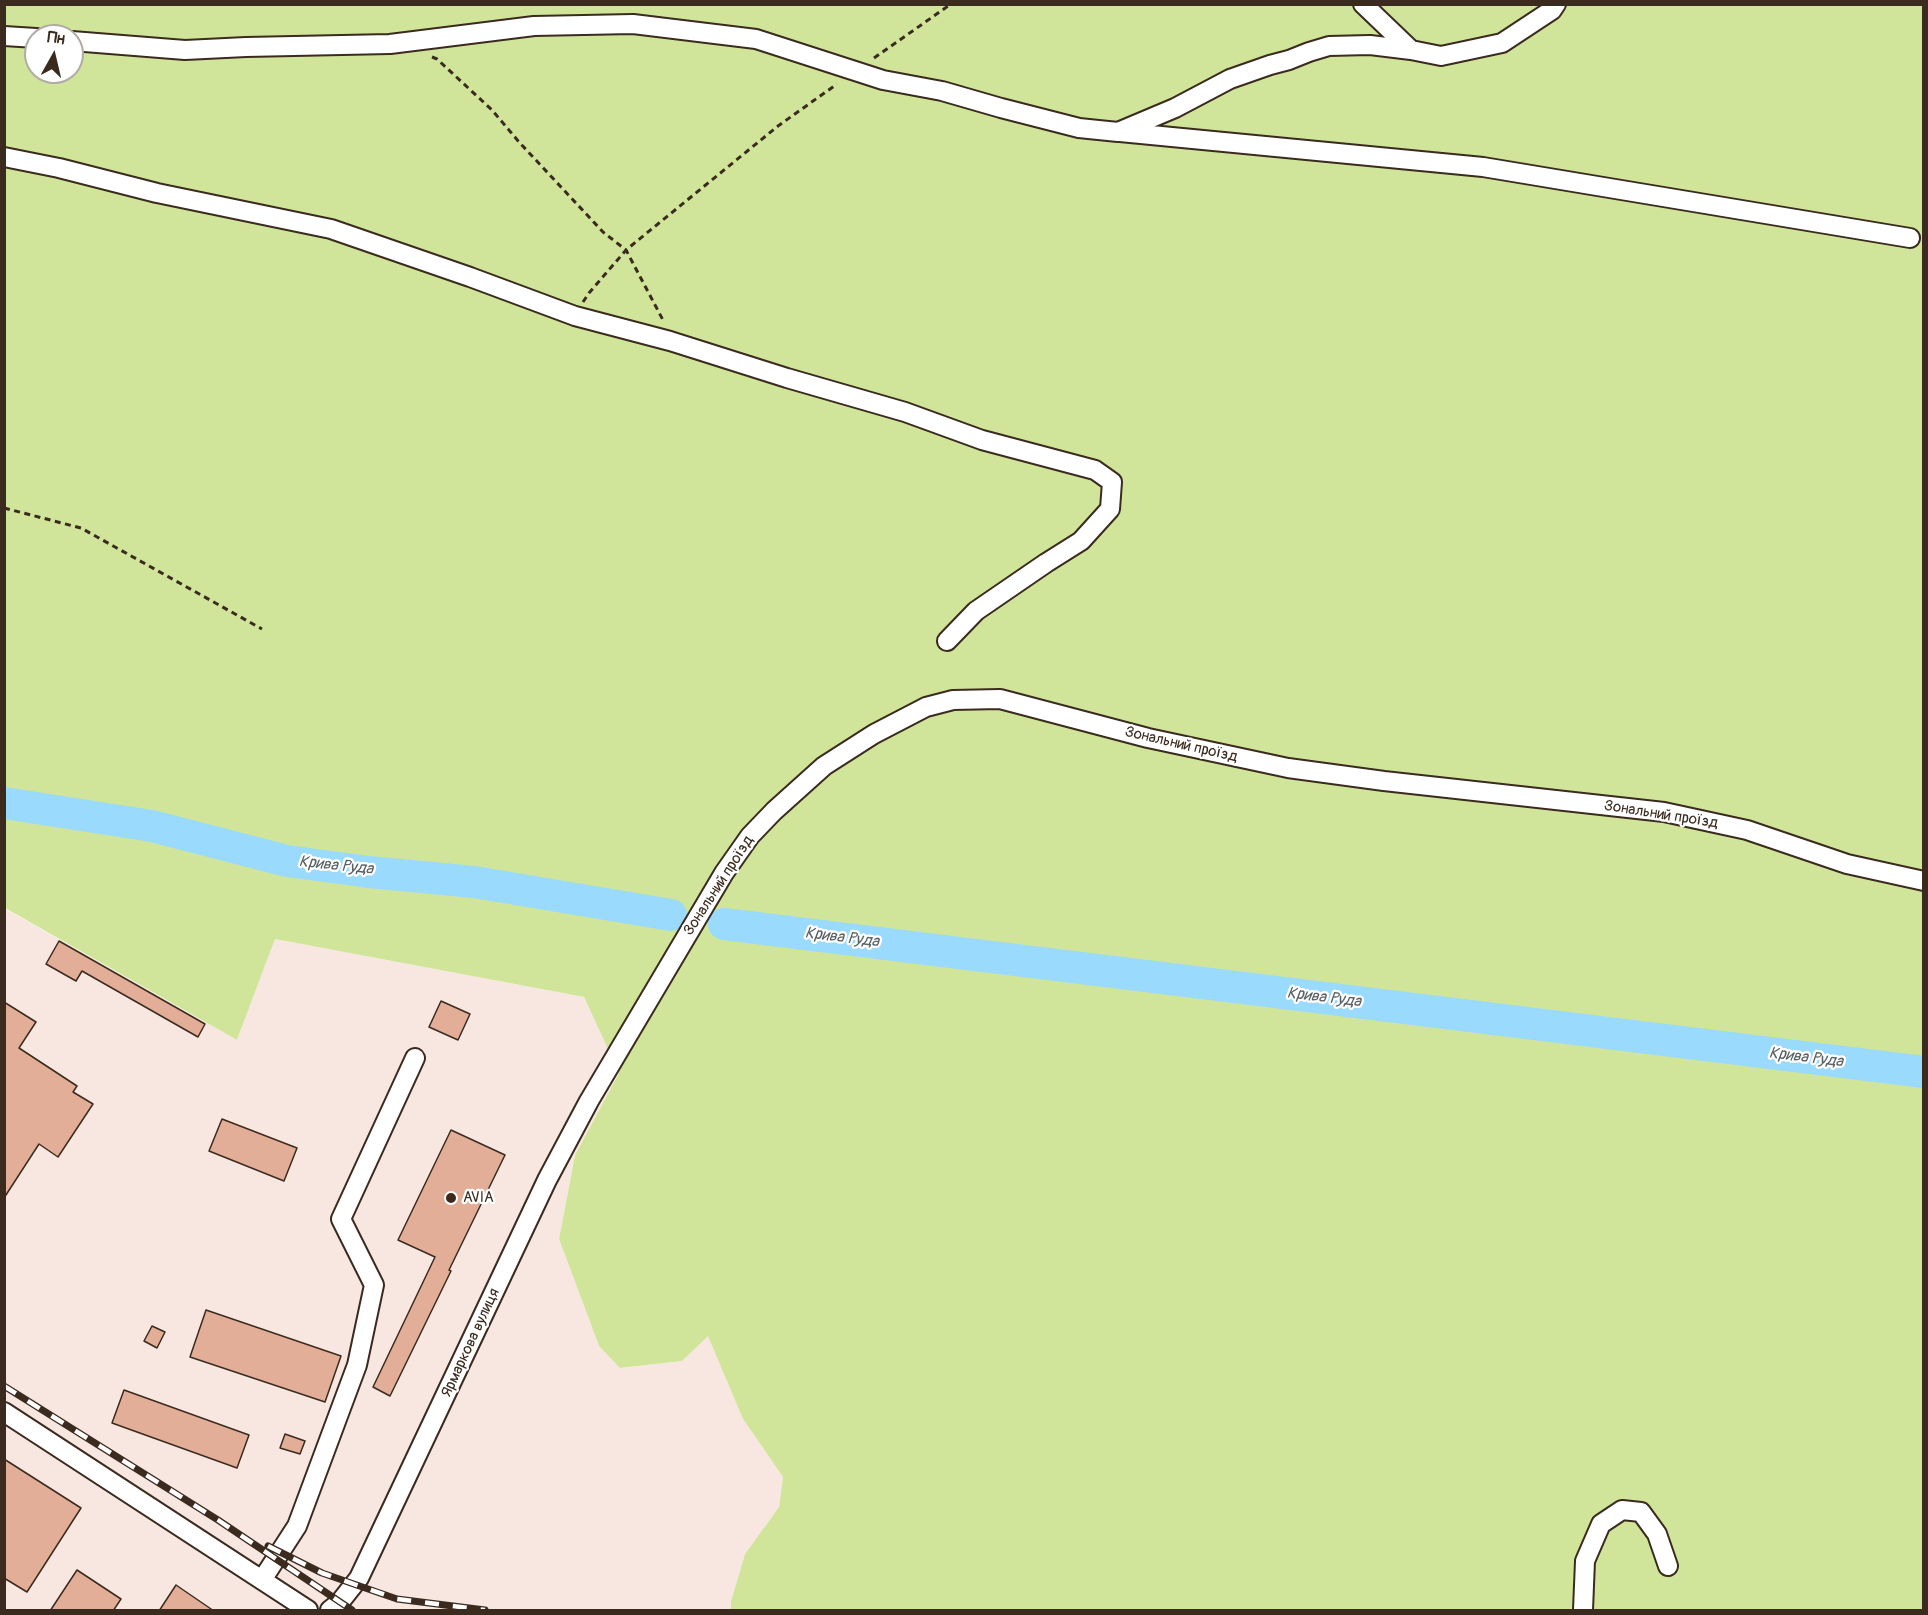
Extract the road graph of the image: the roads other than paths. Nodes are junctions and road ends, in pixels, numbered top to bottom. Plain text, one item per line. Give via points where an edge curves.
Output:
1 (1363, 4) edge
2 (1556, 4) edge
3 (4, 36) edge
4 (24, 37) edge
5 (84, 42) edge
6 (1411, 50) junction
7 (1118, 132) junction
8 (4, 157) edge
9 (1910, 238) dead end
10 (947, 641) dead end
11 (1923, 881) edge
12 (415, 1058) dead end
13 (606, 1071) joint
14 (4, 1412) edge
15 (1668, 1566) dead end
16 (262, 1580) junction
17 (308, 1611) edge
18 (330, 1611) edge
19 (1583, 1611) edge

1 - 6 street
2 - 6 street via 1502,44 1440,56
3 - 4 street
5 - 7 street via 185,50 390,44 534,26 633,24 756,39 883,81 942,91 1079,128
6 - 7 street via 1370,45 1329,46 1309,51 1230,79
7 - 9 street via 1483,167
8 - 10 street via 332,229 575,316 905,412 982,440 1095,470 1112,482 1110,509 1081,541 976,611
11 - 13 street, Зональний проїзд via 1847,864 1747,830 1664,812 1288,768 1158,740 1010,701 952,700 901,718 834,759 750,836
12 - 16 street via 341,1219 374,1285 357,1365 297,1526
13 - 18 street, Ярмаркова вулиця via 547,1180 359,1578
14 - 16 street
15 - 19 street via 1657,1534 1641,1512 1622,1510 1600,1524 1585,1561
16 - 17 street

